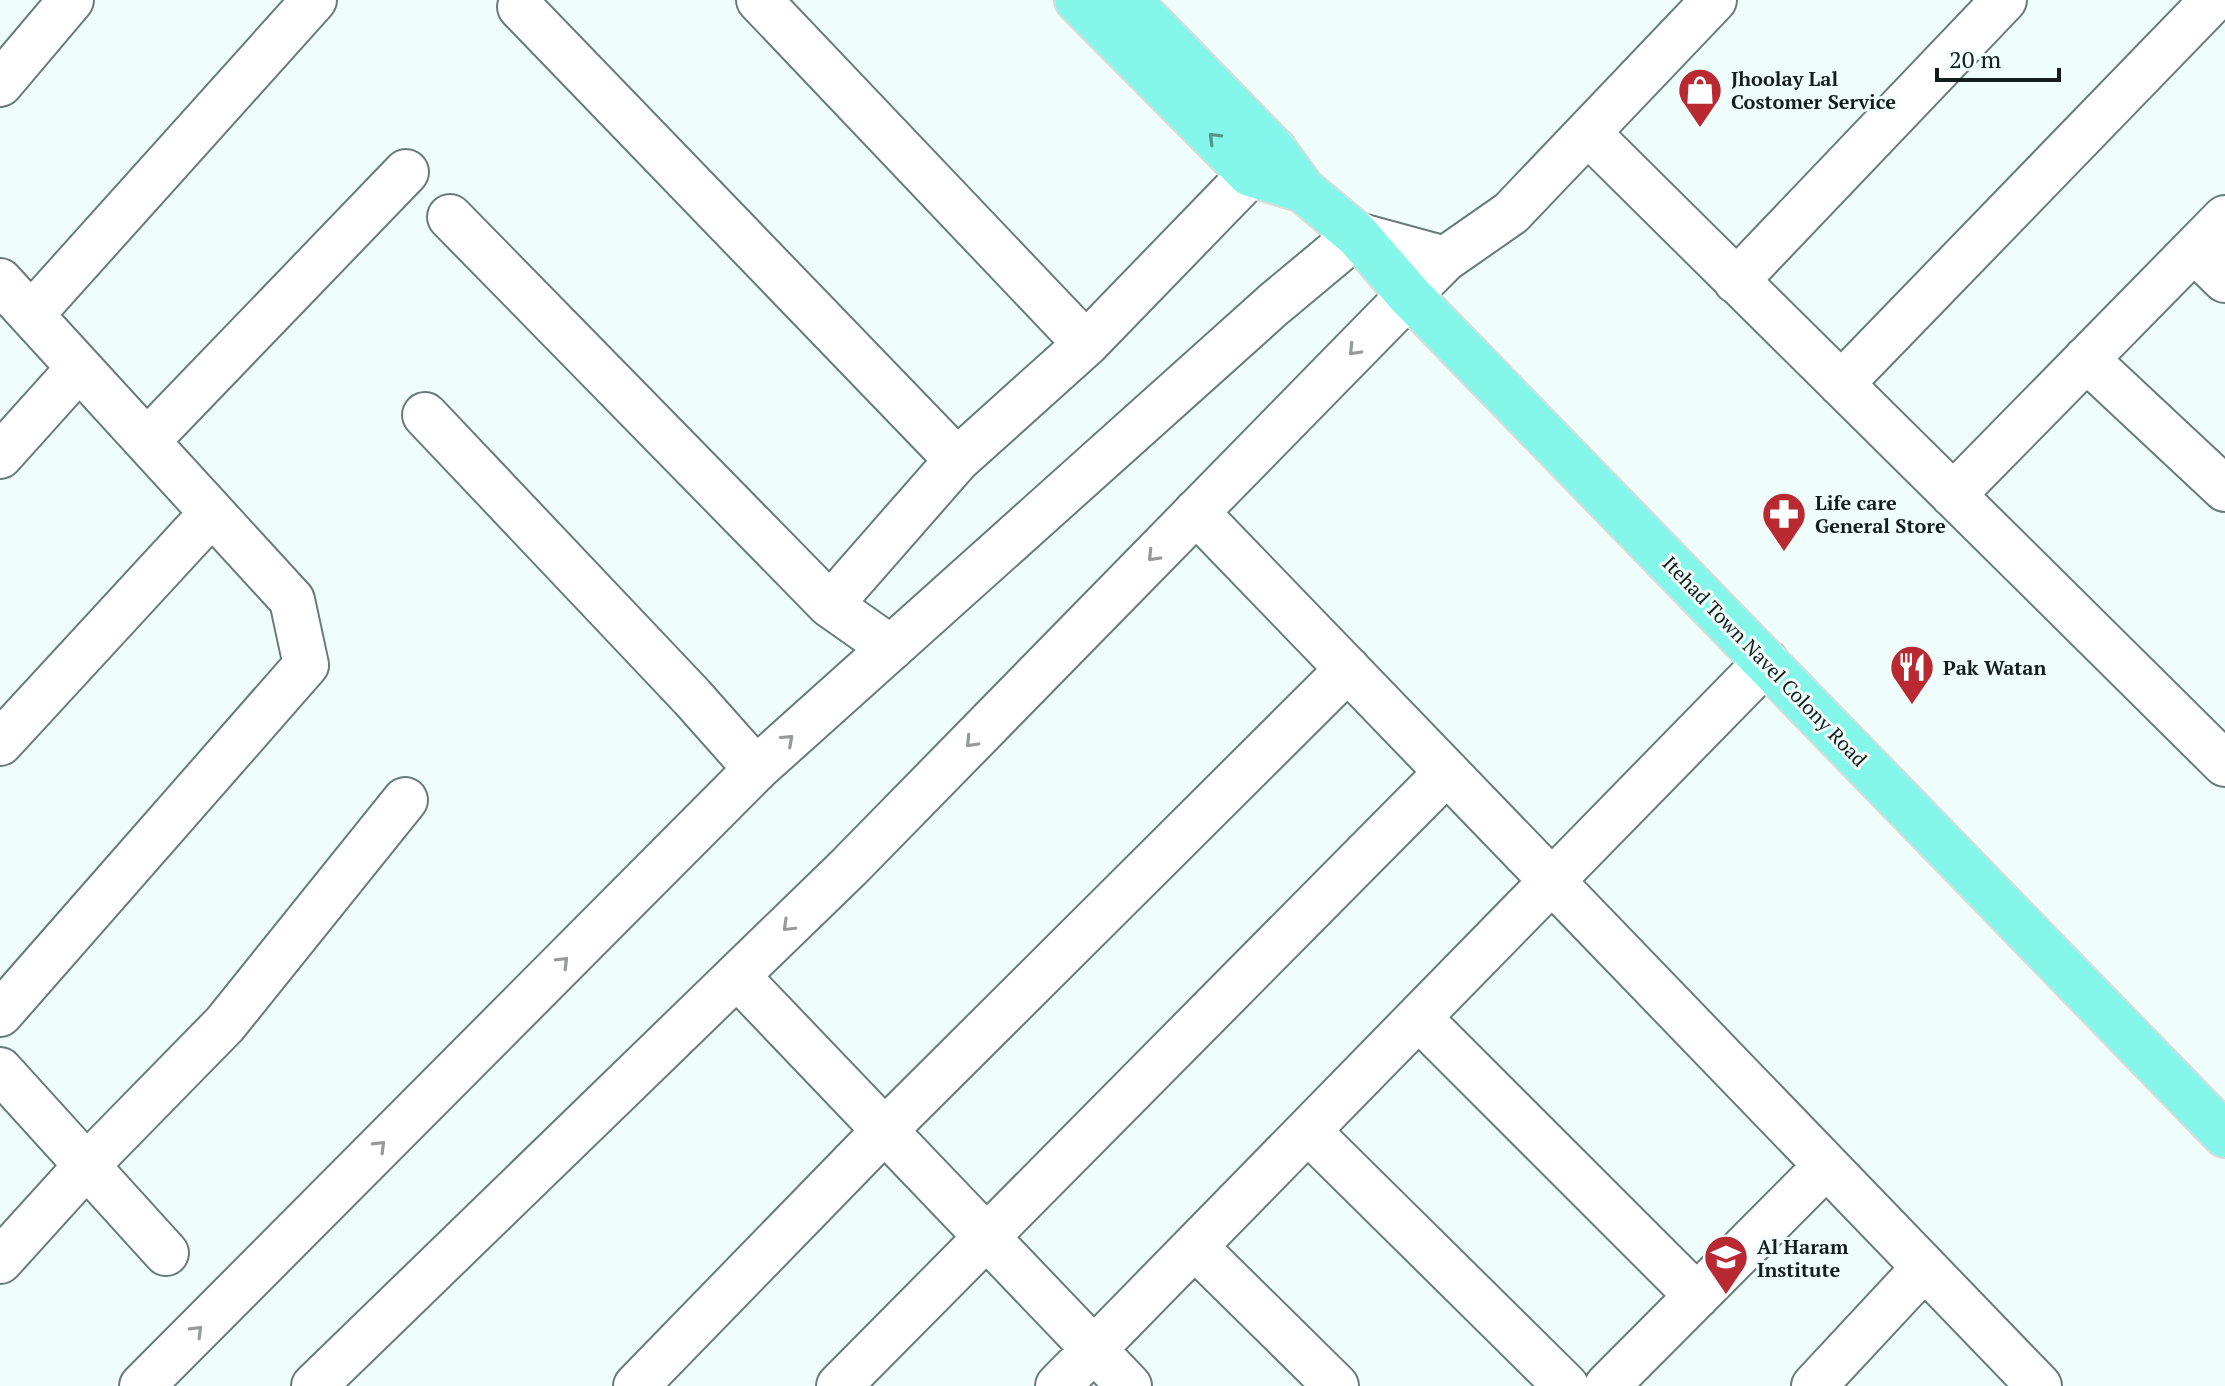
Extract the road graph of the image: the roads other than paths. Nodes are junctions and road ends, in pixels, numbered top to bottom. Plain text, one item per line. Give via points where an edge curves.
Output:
1 (71, 0) edge
2 (314, 0) edge
3 (759, 0) edge
4 (1077, 0) edge
5 (1128, 0) edge
6 (1714, 0) edge
7 (2004, 0) edge
8 (2213, 0) edge
9 (520, 7) dead end
10 (0, 84) edge
11 (1588, 133) junction
12 (1262, 162) junction
13 (406, 172) dead end
14 (450, 217) dead end
15 (2225, 218) edge
16 (1357, 235) junction
17 (2194, 250) junction
18 (1445, 259) junction
19 (2225, 280) edge
20 (0, 281) edge
21 (1736, 281) junction
22 (1409, 295) junction
23 (31, 315) junction
24 (1086, 344) junction
25 (2086, 359) junction
26 (79, 368) junction
27 (1841, 384) junction
28 (425, 415) dead end
29 (147, 441) junction
30 (0, 456) edge
31 (957, 460) junction
32 (2225, 489) edge
33 (1953, 495) junction
34 (1196, 512) junction
35 (212, 513) junction
36 (830, 605) junction
37 (891, 648) junction
38 (1766, 662) junction
39 (1348, 669) junction
40 (0, 743) edge
41 (2225, 764) edge
42 (756, 769) junction
43 (1447, 772) junction
44 (405, 800) dead end
45 (1552, 882) junction
46 (737, 976) junction
47 (0, 1014) edge
48 (1419, 1018) junction
49 (0, 1070) edge
50 (884, 1131) junction
51 (1308, 1131) junction
52 (2225, 1135) edge
53 (87, 1165) junction
54 (1826, 1166) junction
55 (987, 1237) junction
56 (1195, 1247) junction
57 (166, 1253) dead end
58 (0, 1261) edge
59 (1924, 1268) junction
60 (1697, 1296) junction
61 (1094, 1349) junction
62 (2028, 1382) edge
63 (142, 1386) edge
64 (314, 1386) edge
65 (636, 1386) edge
66 (839, 1386) edge
67 (1058, 1386) edge
68 (1129, 1386) edge
69 (1336, 1386) edge
70 (1566, 1386) edge
71 (1607, 1386) edge
72 (1814, 1386) edge

1 - 10 street
2 - 23 street
3 - 24 street
12 -> 4 main road, Itehad Town Navel Colony Road
5 - 12 main road, Itehad Town Navel Colony Road
6 - 11 street
7 - 21 street
8 - 27 street
9 - 31 street
11 - 18 street via 1511,213
11 - 21 street
12 - 16 main road, Itehad Town Navel Colony Road
12 - 24 street
13 - 29 street
14 - 36 street
15 - 17 street
16 - 18 street
16 - 22 main road, Itehad Town Navel Colony Road
16 - 37 street
17 - 19 street
17 - 25 street
18 - 22 street
20 - 23 street
21 - 27 street
22 -> 34 street
22 - 38 main road, Itehad Town Navel Colony Road
23 - 26 street
24 - 31 street
25 - 32 street
25 - 33 street
26 - 29 street
26 - 30 street
27 - 33 street
28 - 42 street
29 - 35 street
31 - 36 street
33 - 41 street
34 - 39 street
34 -> 46 street
35 - 40 street
35 - 47 street via 292,600 306,665
36 - 37 street
42 -> 37 street
38 - 45 street
38 - 52 main road, Itehad Town Navel Colony Road
39 - 43 street
39 - 50 street
63 -> 42 street
43 - 45 street
43 - 55 street
44 - 53 street via 225,1024
45 - 48 street
45 - 54 street
46 - 50 street
46 - 64 street
48 - 51 street
48 - 60 street
49 - 53 street
50 - 55 street
50 - 65 street
51 - 56 street
51 - 70 street
53 - 57 street
53 - 58 street
54 - 59 street
54 - 60 street
55 - 61 street
55 - 66 street
56 - 61 street
56 - 69 street
59 - 62 street
59 - 72 street
60 - 71 street
61 - 67 street
61 - 68 street

